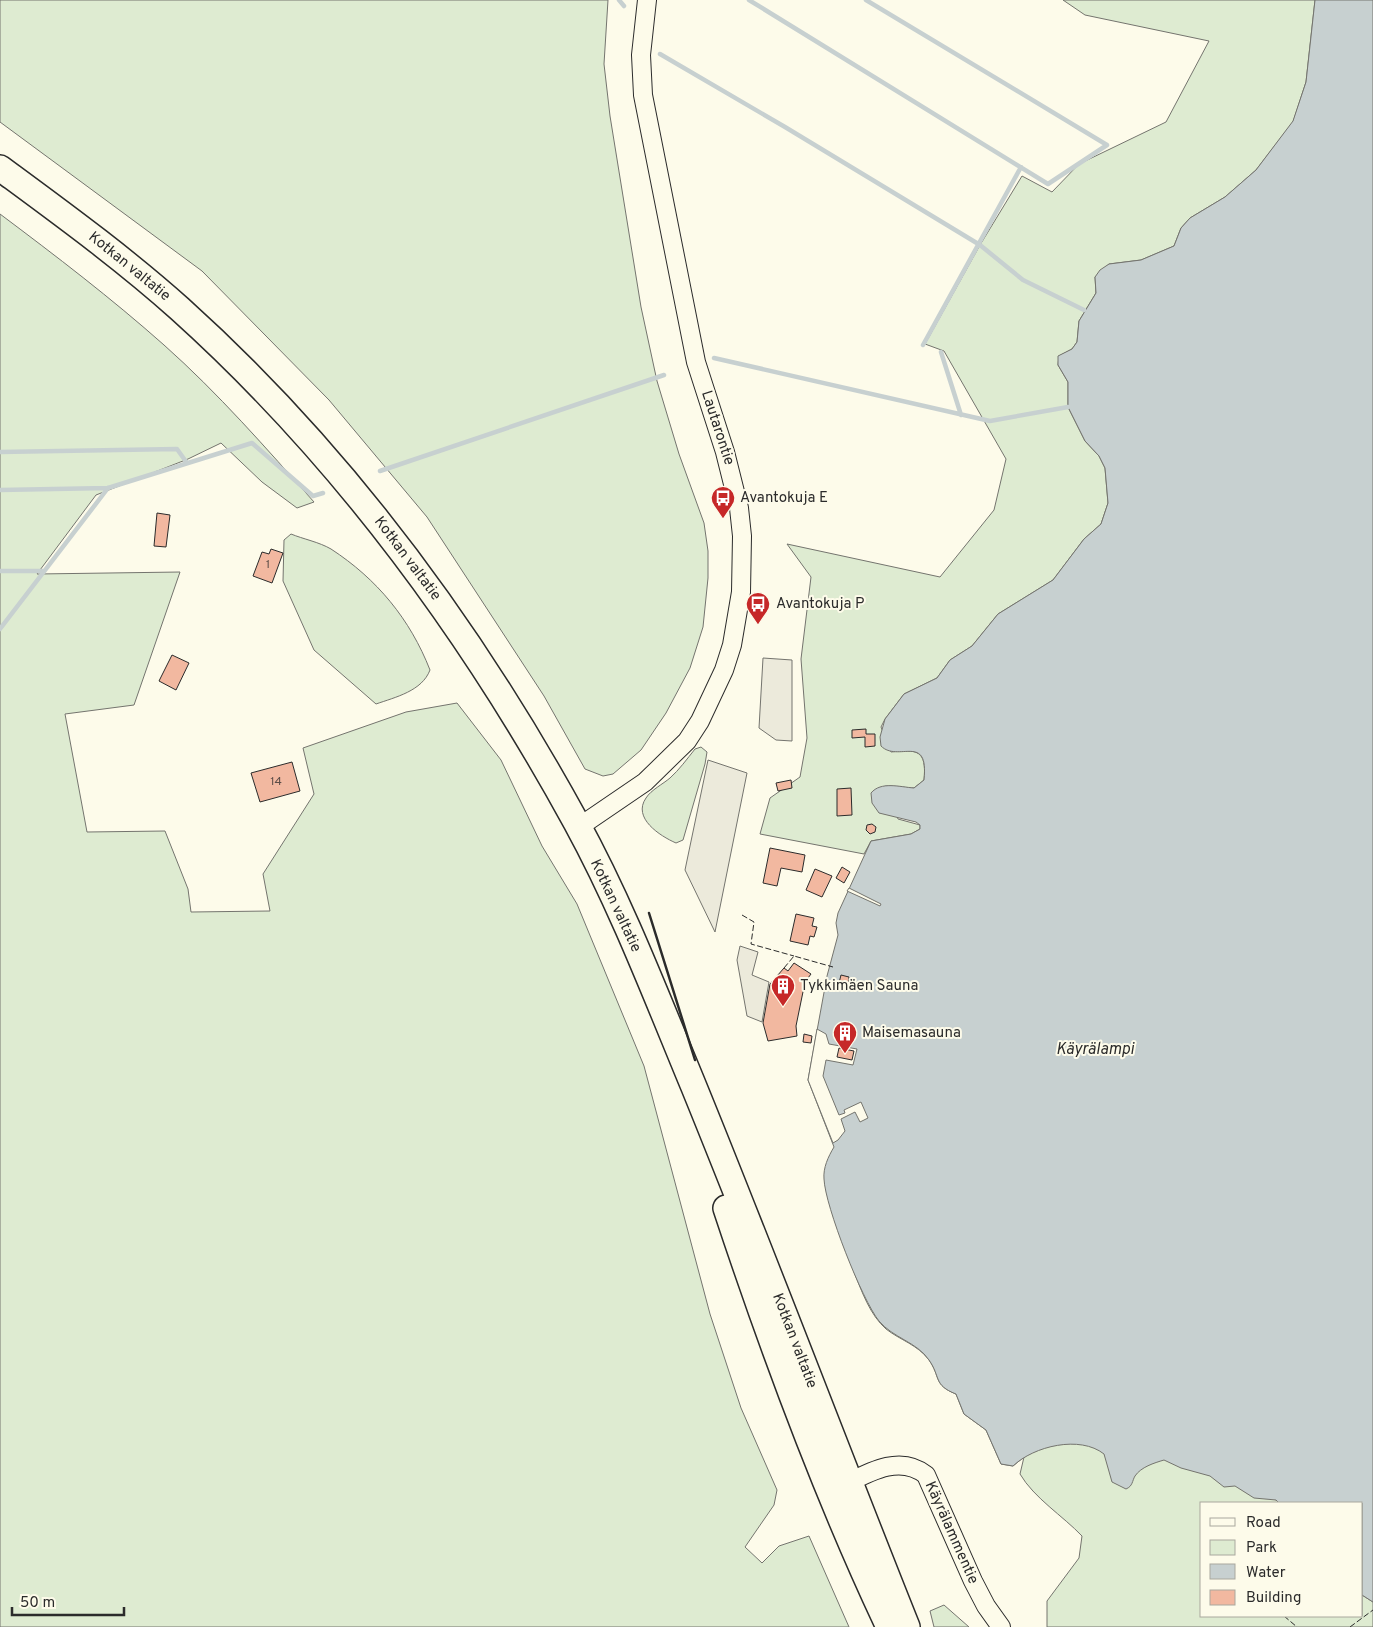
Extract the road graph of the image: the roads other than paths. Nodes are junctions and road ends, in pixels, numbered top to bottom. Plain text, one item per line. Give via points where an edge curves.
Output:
1 (647, 0) edge
2 (0, 168) edge
3 (579, 827) junction
4 (840, 1487) junction
5 (889, 1627) edge
6 (907, 1627) edge
7 (1000, 1627) edge

1 - 3 street, Lautarontie via 641,55 643,95 692,346 739,508 741,592 724,670 700,722 687,741 645,782
2 - 3 highway, Kotkan valtatie via 133,269 181,310 325,458 376,518 446,610 532,743
3 - 4 highway, Kotkan valtatie via 620,914 737,1193
4 - 5 highway, Kotkan valtatie via 864,1575
4 - 6 highway, Kotkan valtatie
4 - 7 street, Käyrälammentie via 873,1470 896,1465 912,1466 926,1475 973,1581

